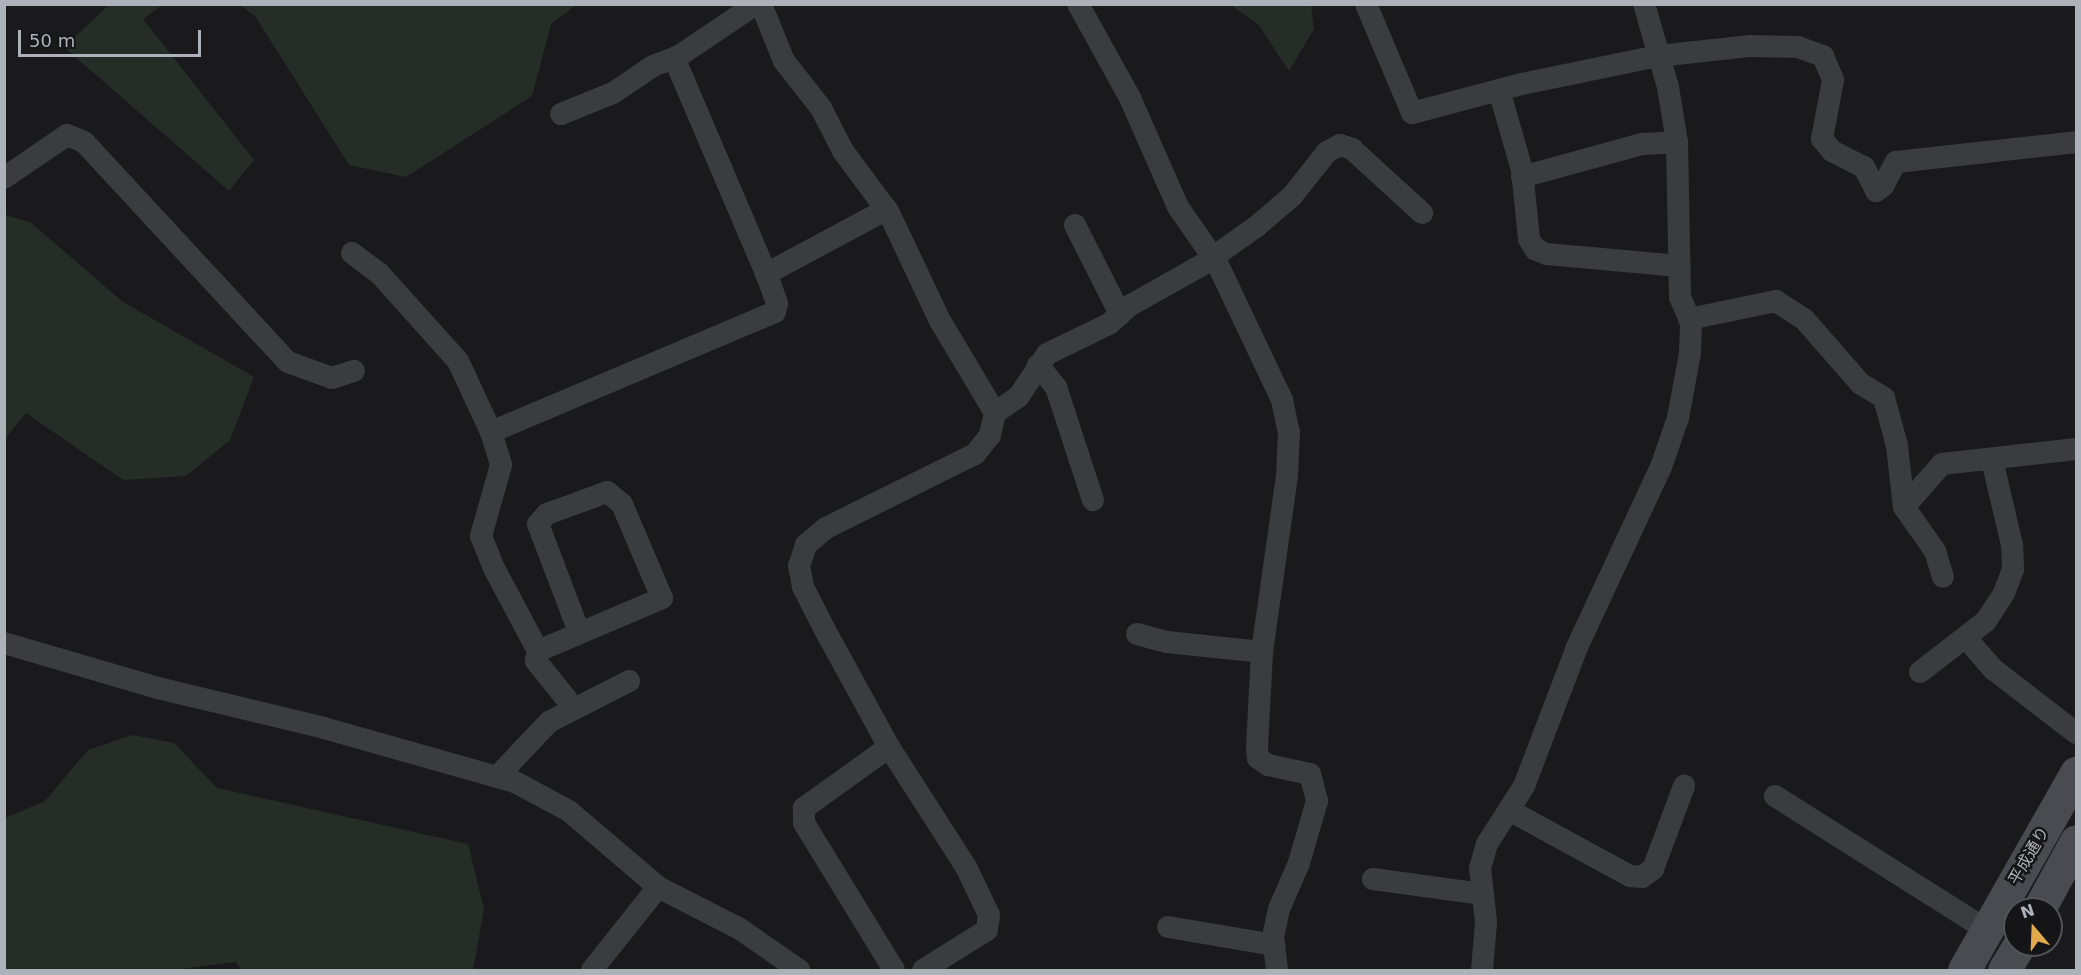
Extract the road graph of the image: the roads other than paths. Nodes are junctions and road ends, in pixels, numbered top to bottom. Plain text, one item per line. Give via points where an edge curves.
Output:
1 (758, 4) edge
2 (1078, 4) edge
3 (1366, 4) edge
4 (1644, 4) edge
5 (1659, 56) junction
6 (674, 58) junction
7 (1499, 90) junction
8 (561, 114) dead end
9 (1677, 142) junction
10 (2076, 142) edge
11 (1522, 177) junction
12 (4, 178) edge
13 (886, 209) junction
14 (1422, 213) dead end
15 (1075, 225) dead end
16 (352, 253) dead end
17 (1214, 256) junction
18 (1679, 266) junction
19 (766, 274) junction
20 (1120, 314) junction
21 (1689, 319) junction
22 (1038, 365) junction
23 (354, 371) dead end
24 (995, 414) junction
25 (491, 432) junction
26 (2076, 449) edge
27 (1992, 460) junction
28 (1093, 500) dead end
29 (1904, 507) junction
30 (1943, 577) dead end
31 (579, 632) junction
32 (1137, 634) dead end
33 (1966, 638) junction
34 (4, 643) edge
35 (538, 651) junction
36 (1262, 652) junction
37 (1920, 672) dead end
38 (629, 681) dead end
39 (573, 707) junction
40 (2076, 733) edge
41 (889, 747) junction
42 (2076, 773) edge
43 (496, 777) junction
44 (1684, 786) dead end
45 (1775, 796) dead end
46 (1509, 810) junction
47 (2076, 841) edge
48 (1373, 879) dead end
49 (658, 887) junction
50 (1483, 894) junction
51 (2046, 897) edge
52 (1168, 927) dead end
53 (1987, 930) junction
54 (1274, 945) junction
55 (2012, 957) edge
56 (592, 970) edge
57 (799, 970) edge
58 (894, 970) edge
59 (923, 970) edge
60 (1277, 970) edge
61 (1482, 970) edge
62 (1964, 970) edge
63 (2004, 970) edge

1 - 6 street
1 - 13 street via 784,62 821,108 843,151
2 - 17 street via 1130,99 1178,207
3 - 7 street via 1412,113
4 - 5 street
5 - 7 street
5 - 9 street
5 - 10 street via 1750,46 1798,47 1823,56 1833,80 1822,139 1832,151 1864,167 1876,190 1896,162
6 - 8 street via 653,66 613,93
6 - 19 street
7 - 11 street
9 - 11 street via 1642,144
9 - 18 street
11 - 18 street via 1529,240 1535,249 1547,254
12 - 23 street via 67,135 84,142 288,362 332,378
13 - 19 street
13 - 24 street via 939,319
14 - 17 street via 1352,149 1340,145 1327,152 1292,196
15 - 20 street
16 - 25 street via 379,273 458,361
17 - 20 street
17 - 36 street via 1282,400 1289,432 1287,476
18 - 21 street via 1680,297
19 - 25 street via 777,303 769,315
20 - 22 street via 1047,354
21 - 29 street via 1776,301 1804,319 1861,384 1884,398 1897,446
21 - 46 street via 1690,353 1680,407 1661,467 1577,647 1524,786
22 - 24 street via 1019,396
22 - 28 street via 1056,387
24 - 41 street via 990,435 975,454 826,528 806,545 799,566 803,587
25 - 35 street via 501,465 481,536
26 - 27 street
27 - 29 street via 1942,464
27 - 33 street via 2012,545 2013,569 2004,593 1986,621
29 - 30 street via 1935,550
31 - 31 street via 662,598 622,504 607,492 547,514 538,524
31 - 35 street
32 - 36 street via 1167,642
33 - 37 street
33 - 40 street via 1993,669
34 - 43 street
35 - 39 street via 536,661
36 - 54 street via 1258,758 1268,765 1310,774 1317,801 1299,863 1279,909
38 - 39 street
39 - 43 street via 549,722
41 - 58 street via 811,800 804,808 804,823
41 - 59 street via 966,867 989,915 987,930
42 - 53 street, 平成通り
43 - 49 street via 515,782 569,811
44 - 46 street via 1653,869 1642,877 1630,876
45 - 53 street
46 - 50 street via 1487,844 1480,868
47 - 51 street, 平成通り
48 - 50 street
49 - 56 street
49 - 57 street via 740,929
50 - 61 street via 1486,922
52 - 54 street
53 - 62 street, 平成通り
54 - 60 street
55 - 63 street

